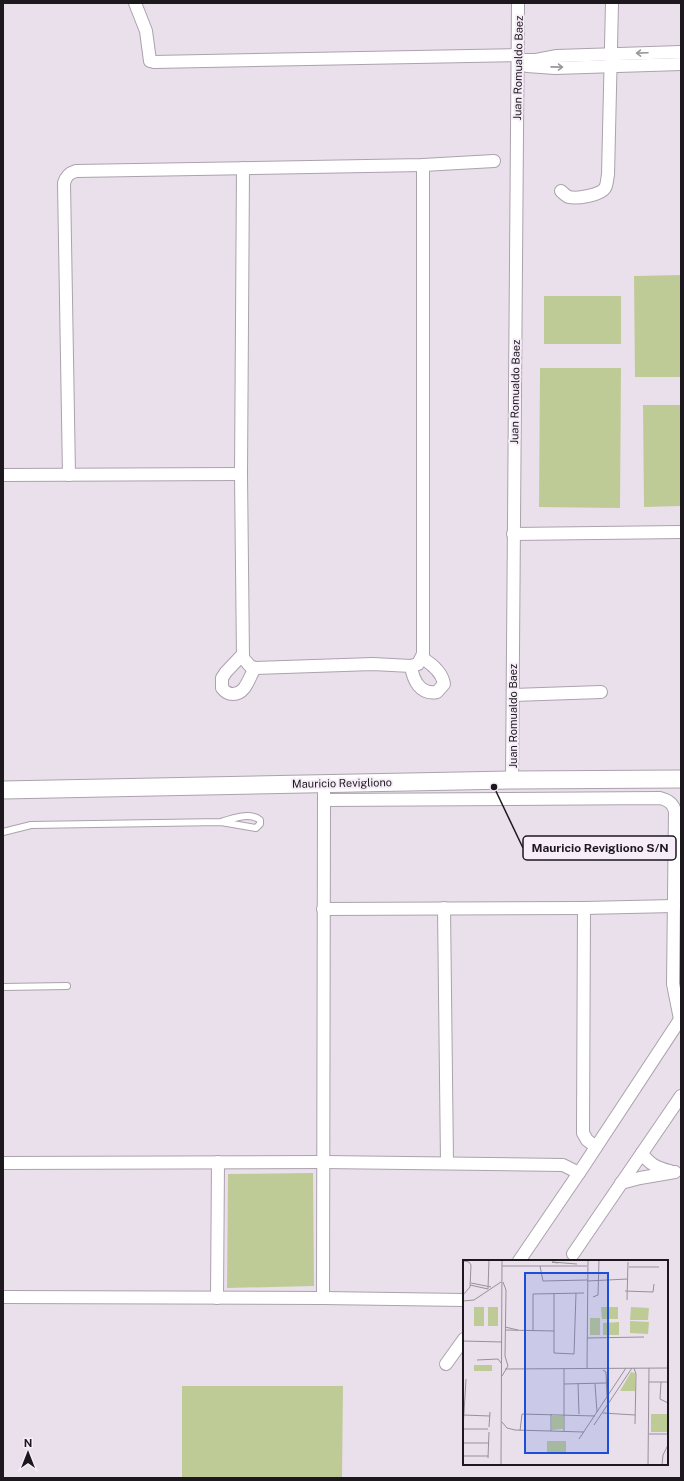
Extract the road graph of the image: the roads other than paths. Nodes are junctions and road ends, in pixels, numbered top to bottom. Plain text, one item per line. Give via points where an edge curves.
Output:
1 (135, 3) edge
2 (518, 3) edge
3 (612, 3) edge
4 (681, 52) edge
5 (612, 54) junction
6 (518, 60) junction
7 (681, 64) edge
8 (611, 67) junction
9 (494, 161) dead end
10 (423, 165) junction
11 (243, 168) junction
12 (561, 191) dead end
13 (242, 474) junction
14 (3, 475) edge
15 (69, 475) junction
16 (681, 532) edge
17 (513, 534) junction
18 (243, 654) junction
19 (422, 658) junction
20 (410, 666) junction
21 (255, 668) junction
22 (601, 692) dead end
23 (513, 695) junction
24 (681, 779) edge
25 (512, 780) junction
26 (3, 790) edge
27 (324, 792) junction
28 (221, 822) junction
29 (3, 832) edge
30 (674, 906) junction
31 (444, 908) junction
32 (584, 908) junction
33 (323, 909) junction
34 (67, 986) dead end
35 (3, 988) edge
36 (681, 1018) edge
37 (681, 1096) edge
38 (596, 1148) junction
39 (642, 1153) junction
40 (218, 1162) junction
41 (323, 1162) junction
42 (447, 1162) junction
43 (3, 1163) edge
44 (678, 1172) edge
45 (579, 1173) junction
46 (621, 1183) junction
47 (573, 1254) dead end
48 (519, 1260) edge
49 (3, 1297) edge
50 (217, 1298) junction
51 (323, 1298) junction
52 (463, 1300) edge
53 (463, 1340) edge
54 (446, 1364) dead end

1 - 6 street via 146,32 150,60 154,62
2 - 6 street, Juan Romualdo Baez
3 - 5 street
4 -> 5 street
5 - 6 street
5 - 8 street
6 -> 8 street via 555,68
6 - 17 street, Juan Romualdo Baez
7 - 8 street
8 - 12 street via 606,188 595,195 575,197 568,197
9 - 10 street
10 - 11 street
10 - 19 street
11 - 13 street
11 - 15 street via 76,171 66,177 64,183
13 - 15 street
13 - 18 street
14 - 15 street
16 - 17 street
17 - 23 street, Juan Romualdo Baez
18 - 21 street via 246,662
18 - 21 street via 222,678 222,688 230,694 242,692
19 - 20 street via 418,664
19 - 20 street via 430,662 443,679 444,684 437,692 420,688
20 - 21 street via 373,664
22 - 23 street
23 - 25 street, Juan Romualdo Baez
24 - 25 main road, Mauricio Revigliono
25 - 27 main road, Mauricio Revigliono
26 - 27 main road, Mauricio Revigliono
27 - 30 street via 668,800 674,805 675,811
27 - 33 street
28 - 28 lane via 256,828 260,824 256,816 235,817
28 - 29 lane via 31,825
30 - 32 street
30 - 36 street via 674,984
31 - 32 street
31 - 33 street
31 - 42 street
32 - 38 street via 583,1133
33 - 41 street
34 - 35 lane
36 - 38 street
37 - 39 street
38 - 45 street
39 - 44 street via 650,1163 660,1169
39 - 46 street
40 - 41 street
40 - 43 street
40 - 50 street
41 - 42 street
41 - 51 street
42 - 45 street via 563,1164
44 - 46 street
45 - 48 street
46 - 47 street
49 - 50 street
50 - 51 street
51 - 52 street
53 - 54 street

